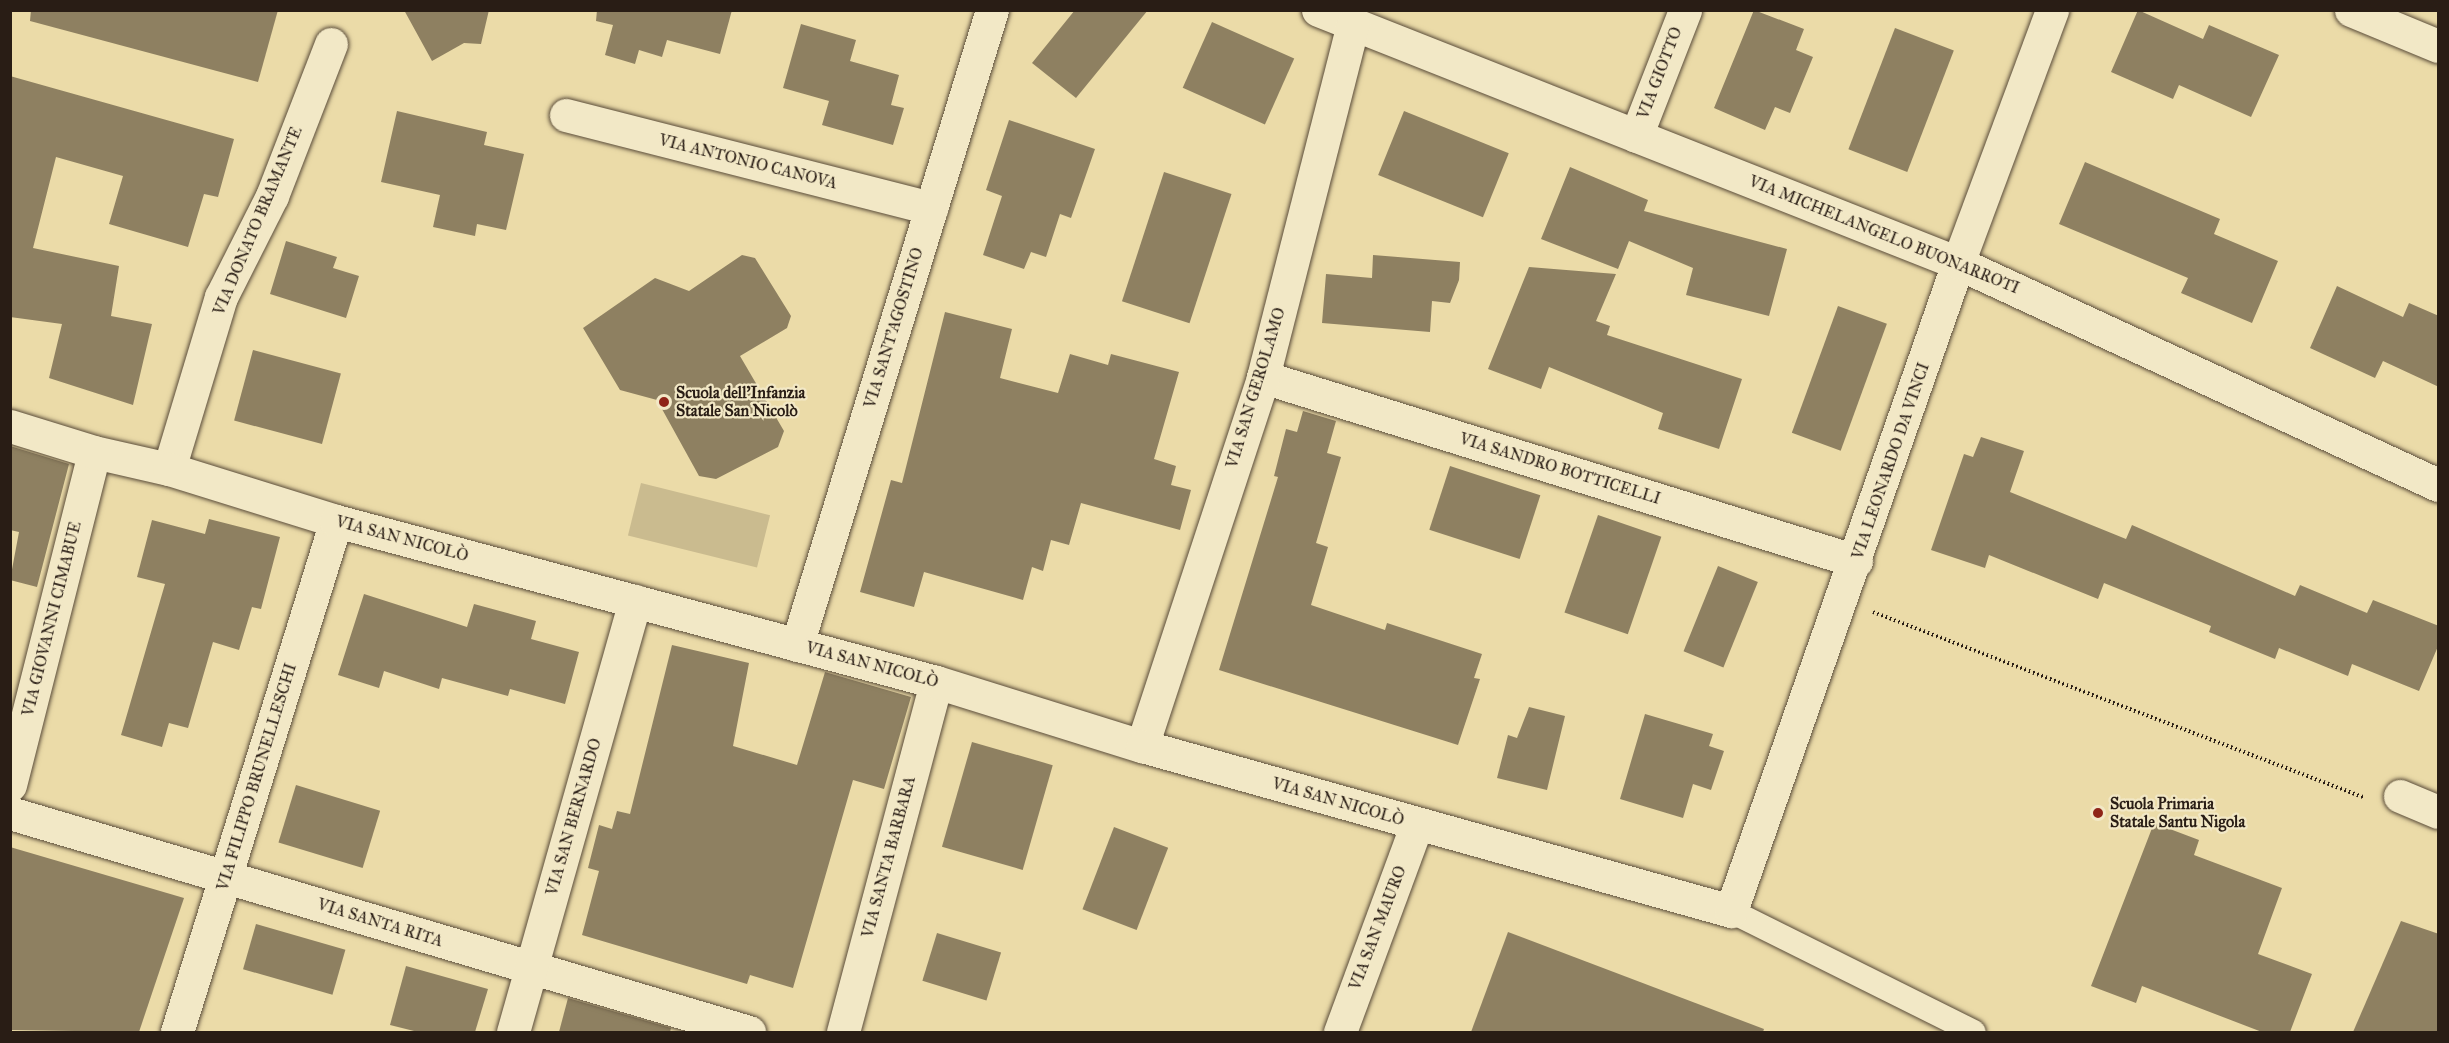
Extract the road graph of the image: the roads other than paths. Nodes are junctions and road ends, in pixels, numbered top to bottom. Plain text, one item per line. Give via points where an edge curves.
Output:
1 (992, 10) edge
2 (1318, 10) edge
3 (1685, 10) edge
4 (2052, 10) edge
5 (2351, 10) edge
6 (1353, 24) junction
7 (331, 44) dead end
8 (2439, 46) edge
9 (566, 116) dead end
10 (1636, 136) junction
11 (931, 208) junction
12 (1958, 262) junction
13 (1263, 377) junction
14 (10, 426) edge
15 (94, 452) junction
16 (169, 469) junction
17 (2439, 485) edge
18 (336, 521) junction
19 (1856, 561) junction
20 (635, 601) junction
21 (797, 645) junction
22 (936, 682) junction
23 (1142, 746) junction
24 (10, 785) edge
25 (2400, 796) road end
26 (2439, 812) edge
27 (10, 813) edge
28 (1418, 824) junction
29 (227, 875) junction
30 (1731, 911) junction
31 (530, 969) junction
32 (177, 1032) edge
33 (513, 1032) edge
34 (748, 1032) edge
35 (843, 1032) edge
36 (1340, 1032) edge
37 (1974, 1032) edge

1 - 11 street, VIA SANT'AGOSTINO
2 - 6 street, VIA MICHELANGELO BUONARROTI
3 - 10 street, VIA GIOTTO
4 - 12 street, VIA LEONARDO DA VINCI
5 - 8 street
6 - 10 street, VIA MICHELANGELO BUONARROTI
6 - 13 street, VIA SAN GEROLAMO
7 - 16 street, VIA DONATO BRAMANTE via 272,196 221,297
9 - 11 street, VIA ANTONIO CANOVA
10 - 12 street, VIA MICHELANGELO BUONARROTI
11 - 21 street, VIA SANT'AGOSTINO
12 - 17 street, VIA MICHELANGELO BUONARROTI
12 - 19 street, VIA LEONARDO DA VINCI
13 - 19 street, VIA SANDRO BOTTICELLI
13 - 23 street, VIA SAN GEROLAMO
14 - 15 street, VIA SAN NICOLÒ
15 - 16 street, VIA SAN NICOLÒ
15 - 24 street, VIA GIOVANNI CIMABUE
16 - 18 street, VIA SAN NICOLÒ
18 - 20 street, VIA SAN NICOLÒ
18 - 29 street, VIA FILIPPO BRUNELLESCHI
19 - 30 street, VIA LEONARDO DA VINCI
20 - 21 street, VIA SAN NICOLÒ
20 - 31 street, VIA SAN BERNARDO
21 - 22 street, VIA SAN NICOLÒ
22 - 23 street, VIA SAN NICOLÒ
22 - 35 street, VIA SANTA BARBARA
23 - 28 street, VIA SAN NICOLÒ
25 - 26 street
27 - 29 street, VIA SANTA RITA
28 - 30 street, VIA SAN NICOLÒ
28 - 36 street, VIA SAN MAURO
29 - 31 street, VIA SANTA RITA
29 - 32 street, VIA FILIPPO BRUNELLESCHI
30 - 37 lane
31 - 33 street, VIA SAN BERNARDO
31 - 34 street, VIA SANTA RITA

